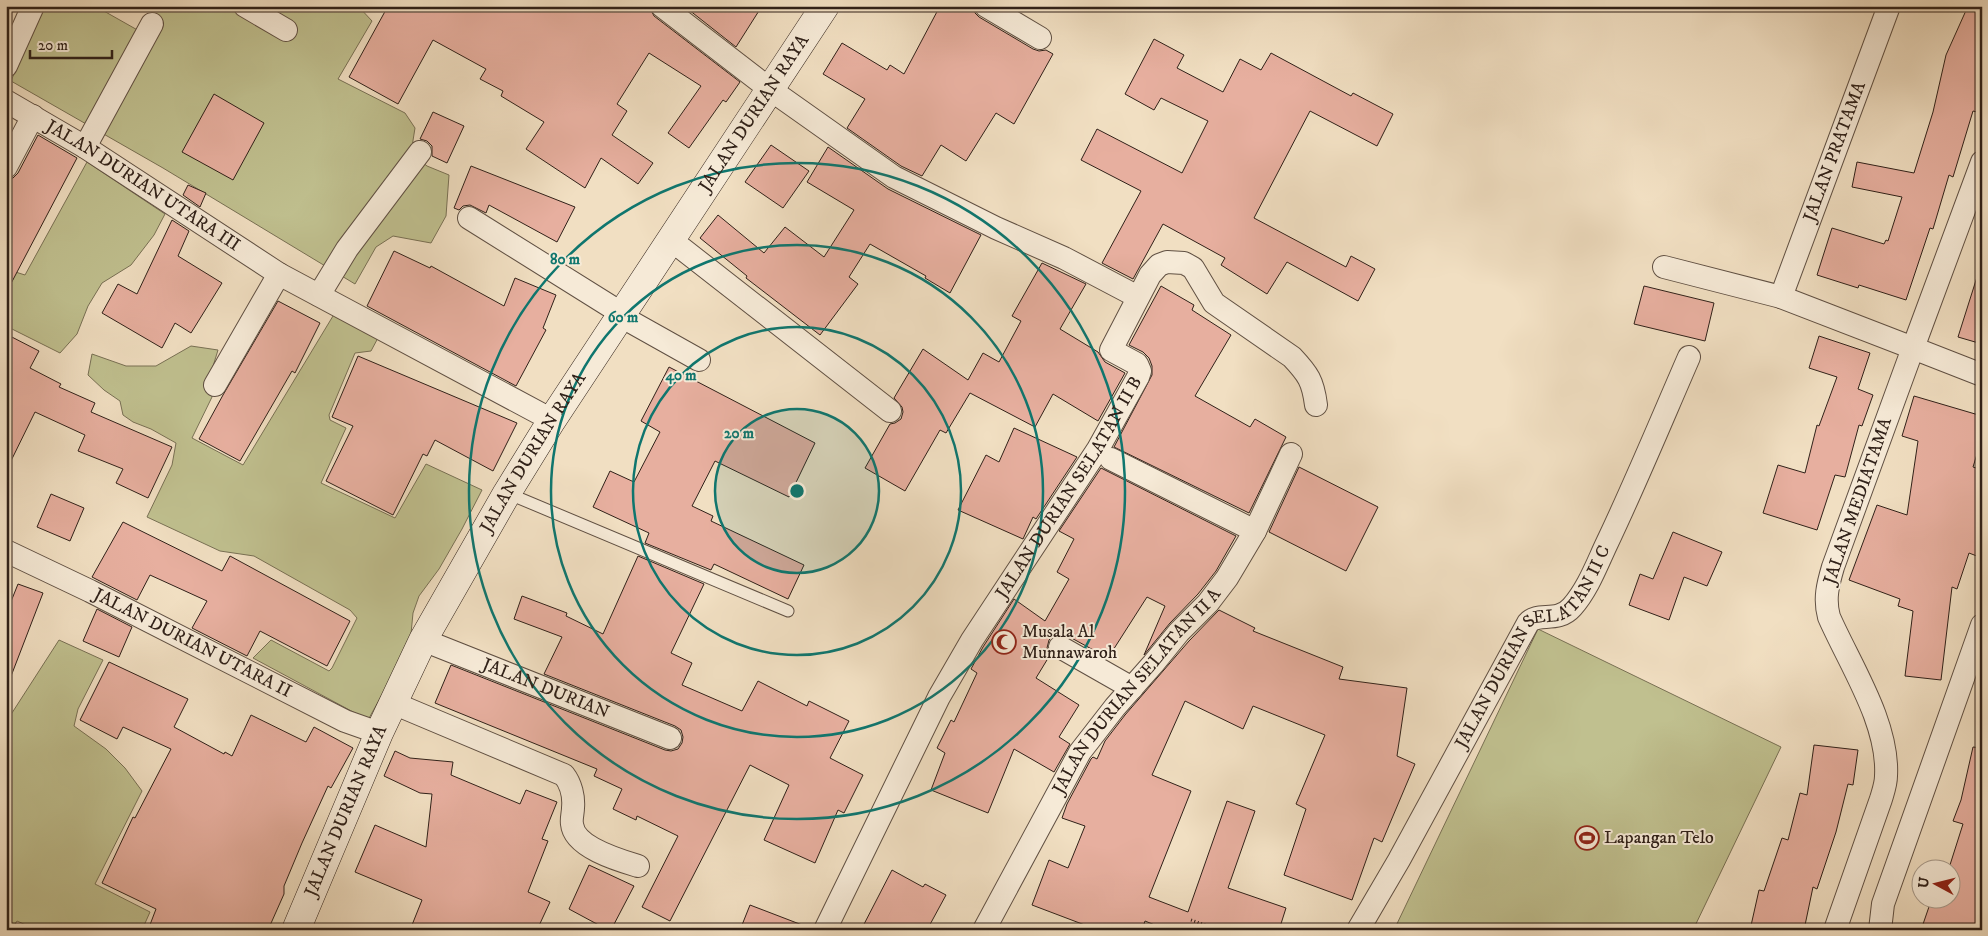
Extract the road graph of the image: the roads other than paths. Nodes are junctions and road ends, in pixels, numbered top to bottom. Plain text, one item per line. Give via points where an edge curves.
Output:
1 (33, 6) edge
2 (245, 6) edge
3 (662, 6) edge
4 (824, 6) edge
5 (986, 6) edge
6 (1888, 6) edge
7 (152, 24) dead end
8 (286, 30) dead end
9 (1040, 38) dead end
10 (6, 66) edge
11 (771, 90) junction
12 (6, 101) edge
13 (33, 116) junction
14 (85, 147) junction
15 (420, 152) dead end
16 (1982, 162) edge
17 (6, 167) edge
18 (469, 218) dead end
19 (671, 240) junction
20 (1664, 267) dead end
21 (280, 274) junction
22 (319, 295) junction
23 (1138, 297) junction
24 (1781, 297) junction
25 (621, 313) junction
26 (1913, 348) junction
27 (1688, 357) dead end
28 (699, 360) dead end
29 (1982, 375) edge
30 (215, 385) dead end
31 (1316, 405) dead end
32 (890, 411) dead end
33 (552, 420) junction
34 (1291, 454) dead end
35 (1111, 459) dead end
36 (507, 493) junction
37 (1255, 532) junction
38 (6, 552) edge
39 (788, 611) dead end
40 (1982, 625) edge
41 (423, 640) junction
42 (1060, 647) dead end
43 (1132, 688) junction
44 (393, 703) junction
45 (379, 733) junction
46 (670, 738) dead end
47 (638, 866) dead end
48 (296, 930) edge
49 (825, 930) edge
50 (984, 930) edge
51 (1358, 930) edge
52 (1835, 930) edge
53 (1880, 930) edge

1 - 10 street
2 - 8 street
3 - 11 street
4 - 11 main road, JALAN DURIAN RAYA
5 - 9 street
6 - 24 street, JALAN PRATAMA
7 - 14 street
11 - 19 main road, JALAN DURIAN RAYA
11 - 23 street via 894,177
12 - 13 street, JALAN DURIAN UTARA III
13 - 14 street, JALAN DURIAN UTARA III
13 - 17 street
14 - 21 street, JALAN DURIAN UTARA III
15 - 22 street via 347,249
16 - 26 street
18 - 25 street
19 - 25 main road, JALAN DURIAN RAYA
19 - 32 street
20 - 24 street
21 - 22 street, JALAN DURIAN UTARA III
21 - 30 street
22 - 33 street, JALAN DURIAN UTARA III
23 - 31 street via 1150,275 1164,263 1184,263 1193,268 1214,303 1292,357 1302,368 1313,385
23 - 49 street, JALAN DURIAN SELATAN II B via 1111,350 1137,364 1138,377 1098,449 972,640 940,697
24 - 26 street
25 - 28 street
25 - 33 main road, JALAN DURIAN RAYA
26 - 29 street
26 - 52 street, JALAN MEDIATAMA via 1827,588 1829,616 1879,723 1886,777
27 - 51 street, JALAN DURIAN SELATAN II C via 1629,497 1586,586 1567,612 1555,617 1535,618 1528,623
33 - 36 main road, JALAN DURIAN RAYA
34 - 37 street, JALAN DURIAN SELATAN II A
35 - 37 street
36 - 39 lane
36 - 41 main road, JALAN DURIAN RAYA
37 - 43 street, JALAN DURIAN SELATAN II A via 1208,603
38 - 45 street, JALAN DURIAN UTARA II via 99,595 346,721
40 - 53 street via 1883,904
41 - 44 main road, JALAN DURIAN RAYA
41 - 46 street, JALAN DURIAN
42 - 43 street
43 - 50 street, JALAN DURIAN SELATAN II A via 1080,752
44 - 45 main road, JALAN DURIAN RAYA
44 - 47 street via 564,775 571,788 572,824 579,839
45 - 48 main road, JALAN DURIAN RAYA

